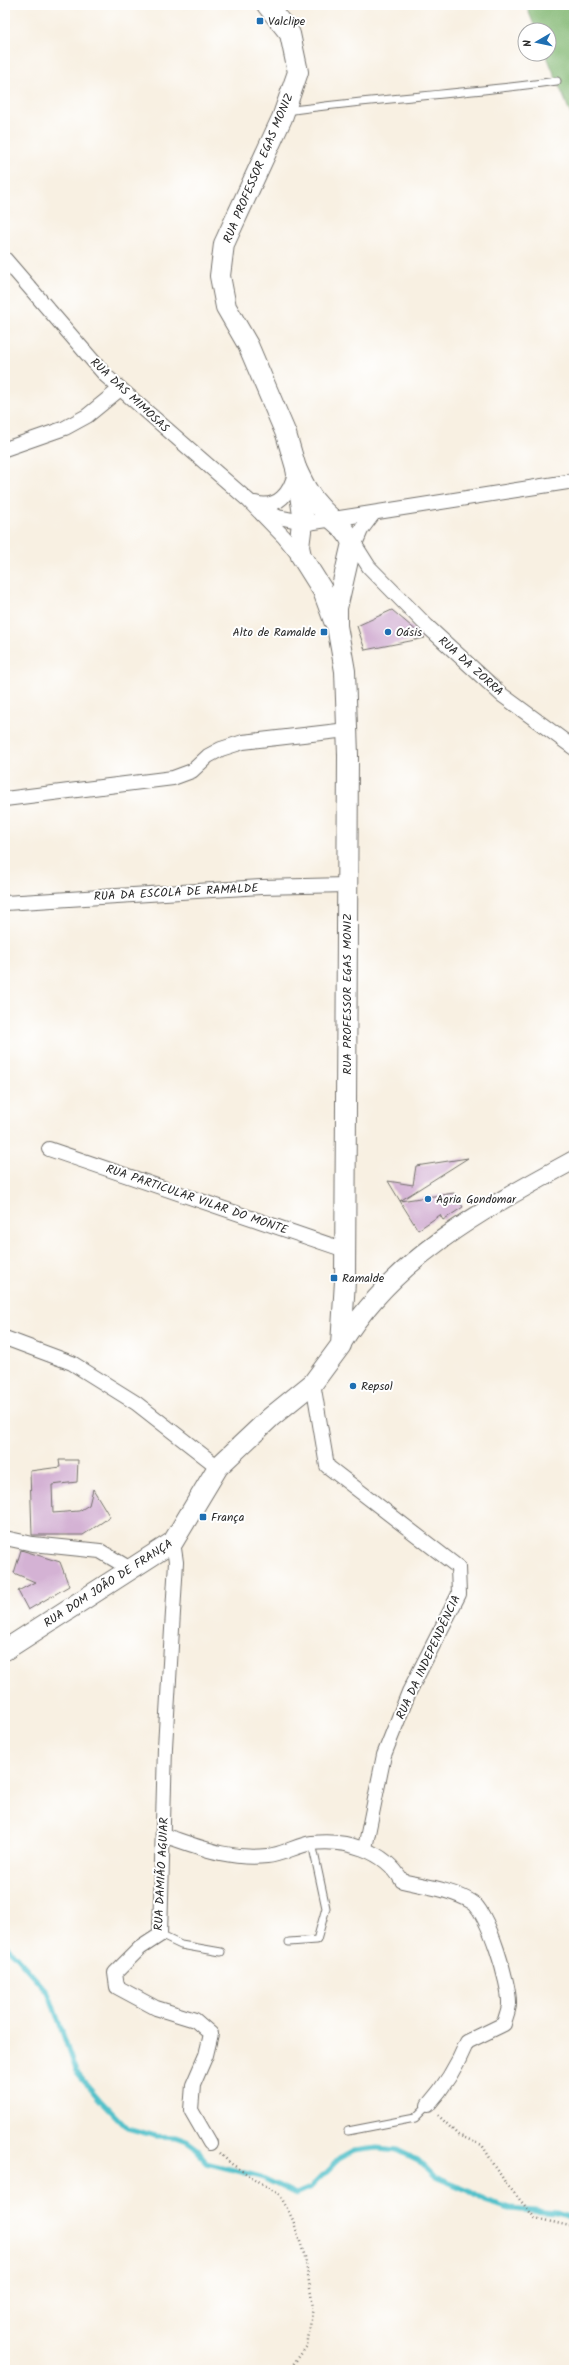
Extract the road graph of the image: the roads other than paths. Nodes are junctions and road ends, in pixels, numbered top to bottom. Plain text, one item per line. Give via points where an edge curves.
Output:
1 (267, 5) edge
2 (557, 81) dead end
3 (285, 111) junction
4 (5, 260) edge
5 (120, 389) junction
6 (5, 449) edge
7 (296, 468) junction
8 (574, 481) edge
9 (310, 495) junction
10 (249, 501) junction
11 (343, 534) junction
12 (305, 563) junction
13 (340, 643) junction
14 (347, 730) junction
15 (574, 748) edge
16 (5, 799) edge
17 (347, 885) junction
18 (5, 903) edge
19 (49, 1149) dead end
20 (574, 1160) edge
21 (345, 1250) junction
22 (5, 1338) edge
23 (341, 1345) junction
24 (313, 1383) junction
25 (218, 1467) junction
26 (5, 1538) edge
27 (173, 1542) junction
28 (132, 1570) junction
29 (5, 1650) edge
30 (163, 1835) junction
31 (312, 1843) junction
32 (365, 1848) junction
33 (160, 1935) junction
34 (289, 1942) dead end
35 (221, 1952) dead end
36 (428, 2104) joint
37 (348, 2131) dead end
38 (210, 2143) road end

1 - 3 main road, RUA PROFESSOR EGAS MONIZ via 290,34 298,72
2 - 3 lane via 488,91 386,98
3 - 7 main road, RUA PROFESSOR EGAS MONIZ via 224,244 220,276 226,307 248,345 273,402
4 - 5 street, RUA DAS MIMOSAS
5 - 6 street via 82,419 65,428
5 - 10 street, RUA DAS MIMOSAS
7 - 9 main road, RUA PROFESSOR EGAS MONIZ
7 - 10 street via 293,483 280,500 262,505
7 - 11 main road, RUA PROFESSOR EGAS MONIZ
8 - 11 street
9 - 11 main road, RUA PROFESSOR EGAS MONIZ
9 - 11 street via 333,510
10 - 11 street, RUA DAS MIMOSAS via 278,517
10 - 12 street, RUA DAS MIMOSAS
11 - 12 main road, RUA PROFESSOR EGAS MONIZ via 299,547
11 - 12 main road via 336,571 315,571
11 - 13 main road, RUA PROFESSOR EGAS MONIZ via 337,608
11 - 15 street, RUA DA ZORRA via 388,588 502,695
12 - 13 main road, RUA PROFESSOR EGAS MONIZ via 329,605
13 - 14 main road, RUA PROFESSOR EGAS MONIZ via 345,671
14 - 16 street via 243,742 221,748 192,771 173,778
14 - 17 main road, RUA PROFESSOR EGAS MONIZ
17 - 18 street, RUA DA ESCOLA DE RAMALDE via 261,887
17 - 21 main road, RUA PROFESSOR EGAS MONIZ
19 - 21 street, RUA PARTICULAR VILAR DO MONTE
20 - 23 street via 440,1239 404,1270 374,1301 353,1325
21 - 23 main road, RUA PROFESSOR EGAS MONIZ
22 - 25 street via 72,1363 136,1403
23 - 24 main road, RUA DOM JOÃO DE FRANÇA
24 - 25 main road, RUA DOM JOÃO DE FRANÇA via 271,1417
24 - 32 street, RUA DA INDEPENDÊNCIA via 327,1466 458,1567 459,1594 409,1692 384,1755
25 - 27 main road, RUA DOM JOÃO DE FRANÇA
26 - 28 street via 33,1544 100,1551
27 - 28 main road, RUA DOM JOÃO DE FRANÇA
27 - 30 street, RUA DAMIÃO AGUIAR via 176,1562 168,1680
28 - 29 main road, RUA DOM JOÃO DE FRANÇA
30 - 31 street via 221,1855 268,1856
30 - 33 street, RUA DAMIÃO AGUIAR
31 - 32 street via 347,1844
31 - 34 lane via 326,1908 317,1940
32 - 36 street via 396,1869 402,1881 474,1902 501,1958 510,2004 504,2024 467,2042 456,2068 441,2091
33 - 35 lane via 181,1945
33 - 38 street, RUA DAMIÃO AGUIAR via 140,1948 115,1973 117,1986 156,2008 195,2020 211,2034 206,2055 193,2084 191,2110
36 - 37 lane via 415,2118

